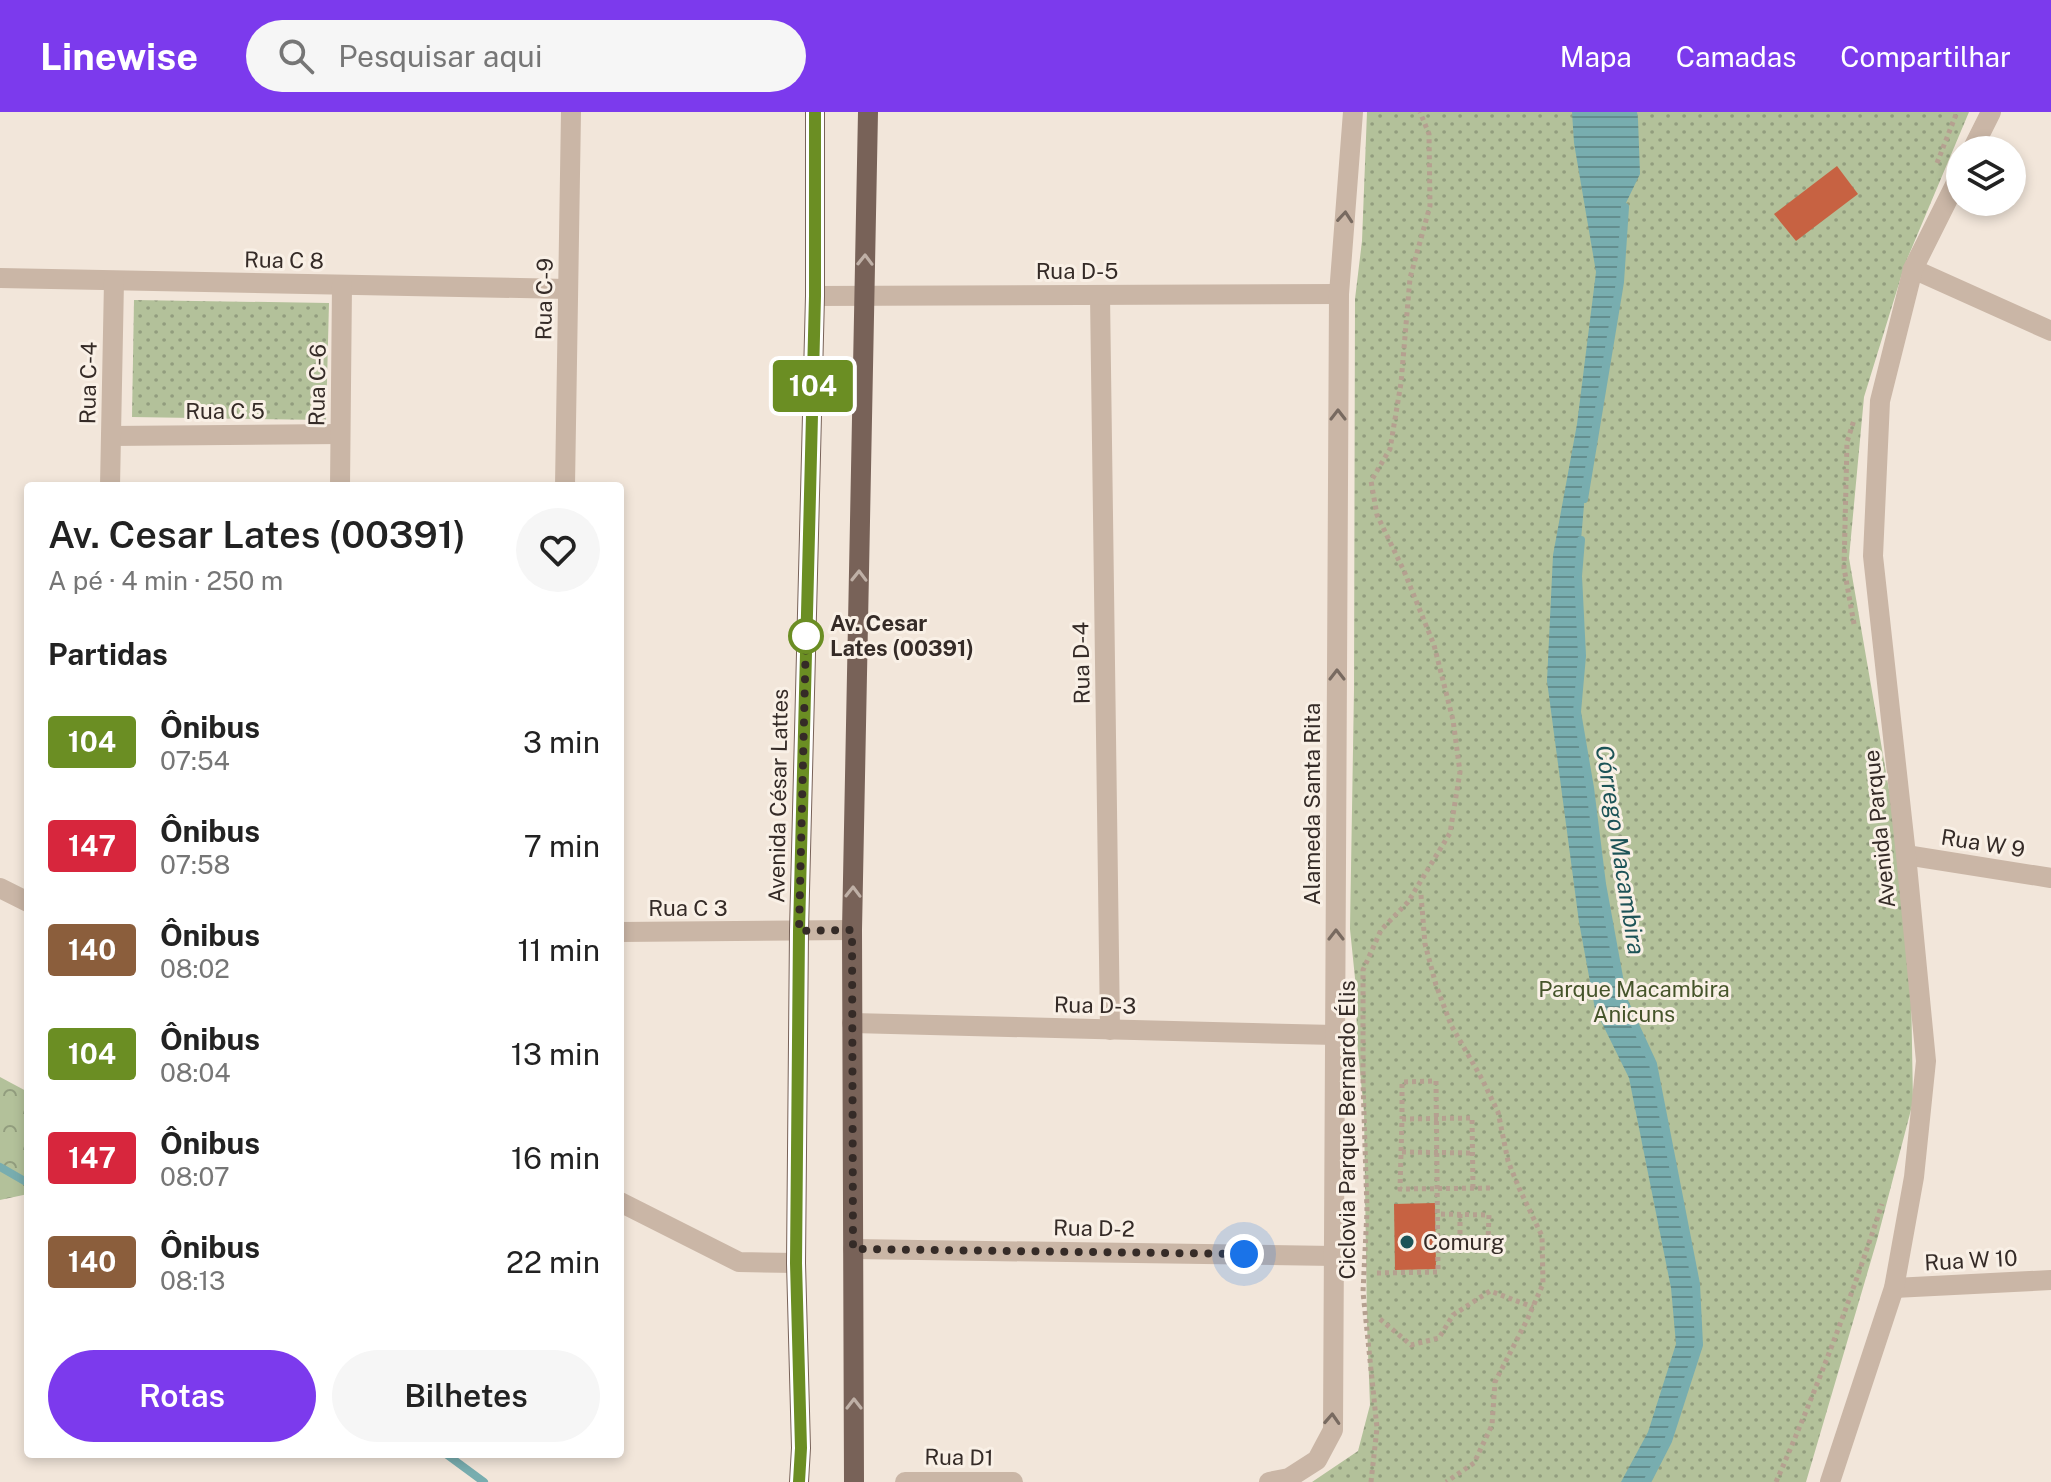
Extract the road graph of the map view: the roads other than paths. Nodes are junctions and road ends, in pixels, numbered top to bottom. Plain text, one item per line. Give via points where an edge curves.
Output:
1 (571, 112) edge
2 (815, 112) edge
3 (868, 112) edge
4 (1353, 112) edge
5 (1991, 112) edge
6 (1979, 136) edge
7 (1946, 203) edge
8 (1913, 269) junction
9 (0, 278) edge
10 (114, 281) junction
11 (342, 285) junction
12 (568, 289) junction
13 (1339, 294) junction
14 (1100, 295) junction
15 (815, 296) junction
16 (865, 296) junction
17 (2051, 331) edge
18 (340, 434) junction
19 (111, 436) junction
20 (110, 482) edge
21 (340, 482) edge
22 (565, 482) edge
23 (1906, 855) junction
24 (2051, 878) edge
25 (0, 888) edge
26 (24, 900) edge
27 (852, 930) junction
28 (799, 931) junction
29 (624, 932) edge
30 (852, 1023) junction
31 (1110, 1030) junction
32 (1335, 1035) junction
33 (624, 1204) edge
34 (853, 1249) junction
35 (1334, 1256) junction
36 (796, 1263) junction
37 (2051, 1280) edge
38 (1894, 1288) junction
39 (1279, 1480) edge
40 (799, 1482) edge
41 (854, 1482) edge
42 (905, 1482) edge
43 (1013, 1482) edge
44 (1830, 1482) edge

1 - 12 street, Rua C-9
2 - 15 main road, Avenida César Lattes
16 -> 3 main road
13 -> 4 street, Alameda Santa Rita
5 - 6 street
7 - 8 street, Avenida Parque
8 - 17 street
8 - 23 street, Avenida Parque via 1880,401 1873,556
9 - 10 street, Rua C 8
10 - 11 street, Rua C 8
10 - 19 street, Rua C-4
11 - 12 street, Rua C 8
11 - 18 street, Rua C-6
12 - 22 street, Rua C-9
13 - 14 street, Rua D-5
32 -> 13 street, Alameda Santa Rita
14 - 16 street, Rua D-5
14 - 31 street, Rua D-4
15 - 16 street, Rua D-5
15 - 28 main road, Avenida César Lattes
27 -> 16 main road
18 - 19 street, Rua C 5
18 - 21 street, Rua C-6
19 - 20 street, Rua C-4
23 - 24 street, Rua W 9
23 - 38 street, Avenida Parque via 1926,1061 1914,1177
25 - 26 street
27 - 28 street, Rua C 3
27 - 30 main road
28 - 29 street, Rua C 3
28 - 36 main road, Avenida César Lattes
30 - 31 street, Rua D-3
30 - 34 main road
31 - 32 street, Rua D-3
32 - 35 street, Alameda Santa Rita
33 - 36 street via 739,1262
34 - 35 street, Rua D-2
41 -> 34 main road
39 -> 35 street, Alameda Santa Rita via 1317,1460 1333,1430
36 - 40 main road, Avenida César Lattes
37 - 38 street, Rua W 10
38 - 44 street, Avenida Parque
42 - 43 street, Rua D1

